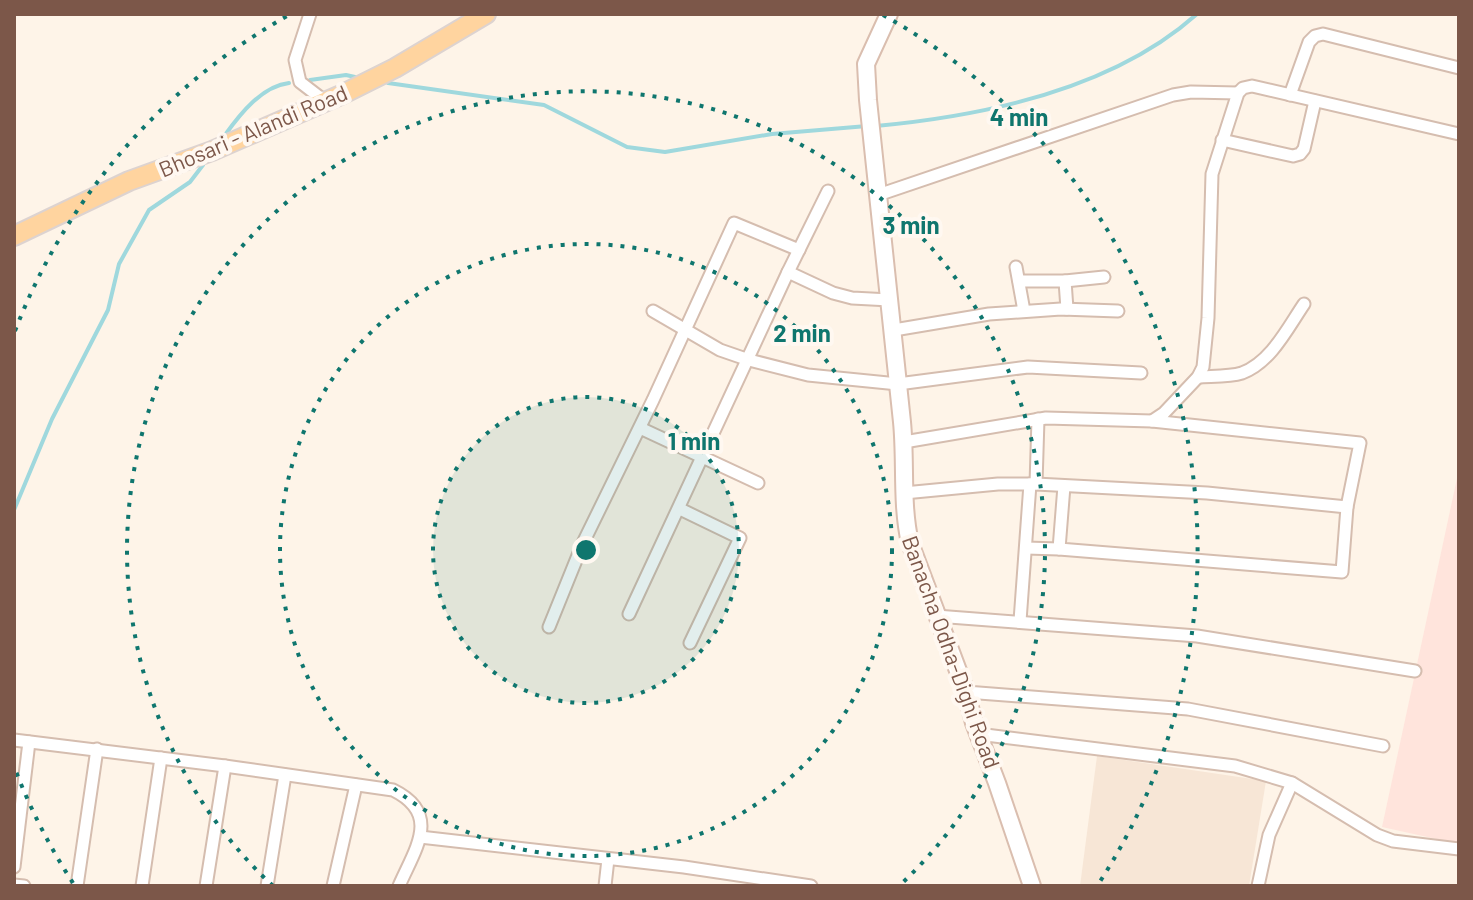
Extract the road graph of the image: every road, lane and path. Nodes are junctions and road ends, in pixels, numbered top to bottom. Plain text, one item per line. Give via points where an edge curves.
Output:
1 (310, 14) edge
2 (486, 14) edge
3 (889, 14) edge
4 (1459, 68) edge
5 (1238, 93) junction
6 (1290, 95) junction
7 (1315, 101) junction
8 (326, 102) junction
9 (1459, 134) edge
10 (1222, 140) junction
11 (828, 191) dead end
12 (878, 195) junction
13 (14, 236) edge
14 (799, 250) junction
15 (1016, 267) dead end
16 (788, 272) junction
17 (1104, 277) dead end
18 (1019, 281) junction
19 (1065, 281) junction
20 (890, 300) junction
21 (1304, 304) dead end
22 (1067, 309) junction
23 (653, 311) dead end
24 (1024, 311) junction
25 (1118, 311) dead end
26 (684, 330) junction
27 (894, 330) junction
28 (749, 360) junction
29 (1141, 373) dead end
30 (1198, 377) junction
31 (898, 384) junction
32 (1038, 419) junction
33 (1152, 421) junction
34 (640, 428) junction
35 (904, 442) junction
36 (702, 457) junction
37 (758, 483) dead end
38 (1033, 484) junction
39 (1064, 486) junction
40 (904, 493) junction
41 (1347, 507) junction
42 (680, 509) junction
43 (1026, 548) junction
44 (1059, 549) junction
45 (629, 614) dead end
46 (936, 616) junction
47 (1020, 621) junction
48 (549, 627) dead end
49 (690, 643) dead end
50 (1415, 671) dead end
51 (966, 692) junction
52 (978, 734) junction
53 (14, 740) edge
54 (29, 742) junction
55 (1383, 746) dead end
56 (97, 749) junction
57 (161, 758) junction
58 (225, 766) junction
59 (285, 775) junction
60 (1292, 783) junction
61 (356, 785) junction
62 (420, 837) junction
63 (1459, 849) edge
64 (608, 859) junction
65 (14, 867) edge
66 (14, 885) edge
67 (403, 885) edge
68 (24, 886) edge
69 (77, 886) edge
70 (142, 886) edge
71 (206, 886) edge
72 (267, 886) edge
73 (333, 886) edge
74 (605, 886) edge
75 (811, 886) edge
76 (1032, 886) edge
77 (1258, 886) edge

1 - 8 street via 295,60 300,82
2 - 8 main road, Bhosari - Alandi Road
3 - 12 street, Banacha Odha-Dighi Road via 866,64
4 - 6 street via 1323,34 1309,42
5 - 6 street via 1252,86
5 - 10 street
5 - 12 street via 1173,95
6 - 7 street
7 - 9 street
7 - 10 street via 1300,154
8 - 13 main road, Bhosari - Alandi Road via 129,181
10 - 30 street via 1212,174 1208,318
11 - 14 street
12 - 20 street, Banacha Odha-Dighi Road
14 - 16 street
14 - 26 street via 734,223
15 - 18 street
16 - 20 street via 833,293
16 - 28 street
17 - 19 street
18 - 19 street
18 - 24 street
19 - 22 street
20 - 27 street, Banacha Odha-Dighi Road
21 - 30 street via 1255,366 1239,374
22 - 24 street
22 - 25 street
23 - 26 street
24 - 27 street
26 - 28 street
26 - 34 street
27 - 31 street, Banacha Odha-Dighi Road
28 - 31 street via 808,375
28 - 36 street
29 - 31 street via 1028,367
30 - 33 street
31 - 35 street, Banacha Odha-Dighi Road
32 - 33 street
32 - 35 street
32 - 38 street
33 - 41 street via 1360,443
34 - 36 street
34 - 48 street via 583,543
35 - 40 street, Banacha Odha-Dighi Road
36 - 37 street
36 - 42 street
38 - 39 street
38 - 40 street
38 - 43 street
39 - 41 street
39 - 44 street
40 - 46 street, Banacha Odha-Dighi Road via 910,543
41 - 44 street via 1342,572
42 - 45 street
42 - 49 street via 740,538
43 - 44 street
43 - 47 street
46 - 47 street
46 - 51 street, Banacha Odha-Dighi Road
47 - 50 street via 1197,636
51 - 52 street, Banacha Odha-Dighi Road
51 - 55 street via 1188,709
52 - 60 street via 1235,766
52 - 76 street, Banacha Odha-Dighi Road
53 - 54 street
54 - 56 street
54 - 65 street
56 - 57 street
56 - 69 street
57 - 58 street
57 - 70 street
58 - 59 street
58 - 71 street
59 - 61 street
59 - 72 street
60 - 63 street via 1377,835
60 - 77 street via 1269,835
61 - 62 street via 407,797 422,818
61 - 73 street
62 - 64 street
62 - 67 street
64 - 74 street
64 - 75 street
66 - 68 street

